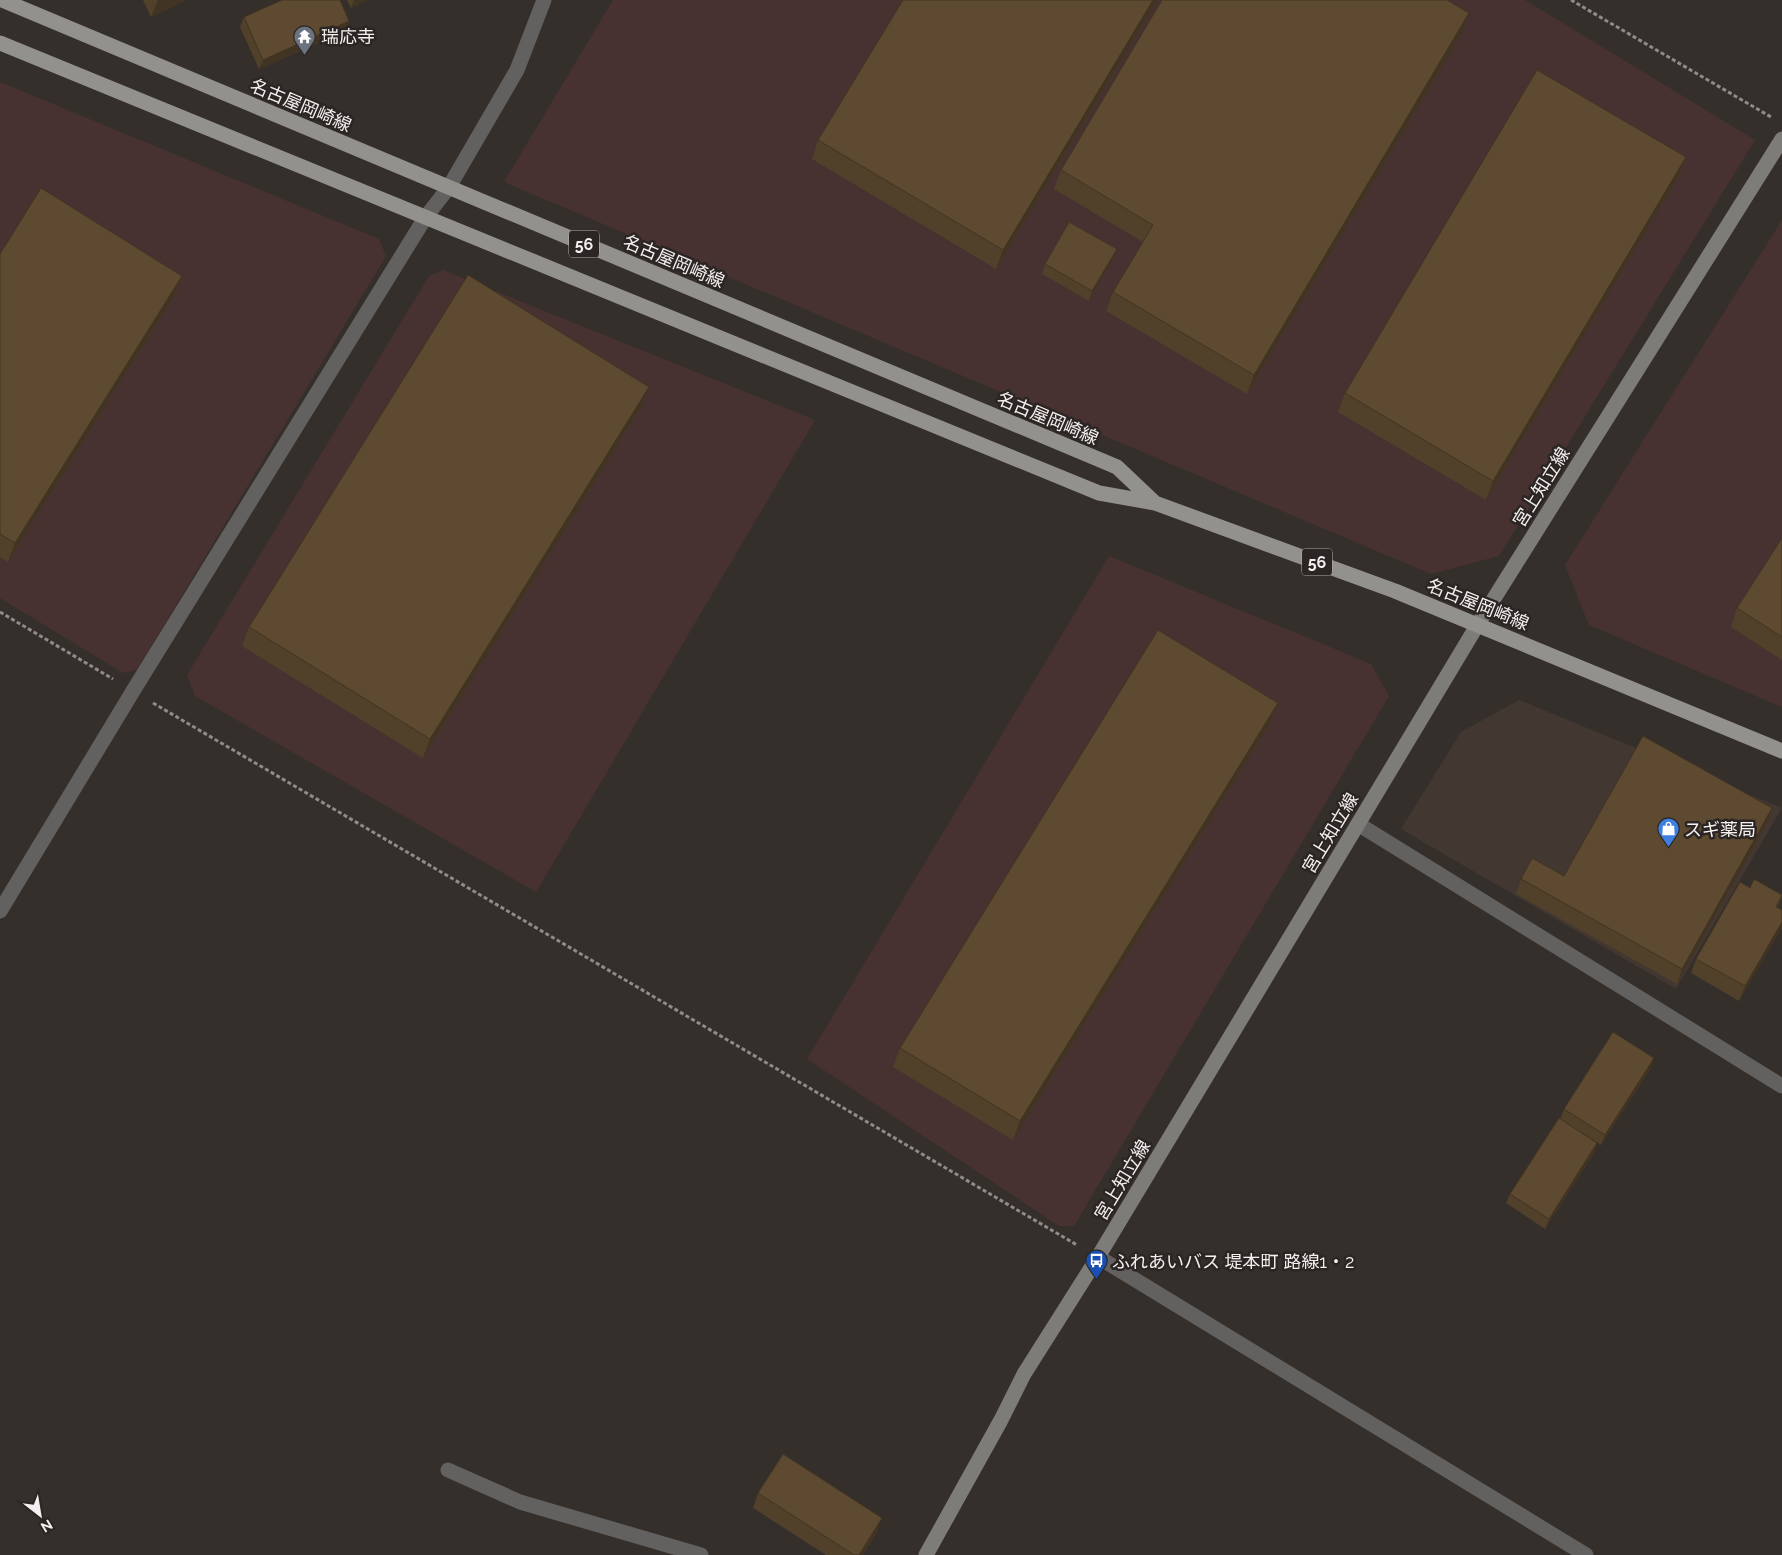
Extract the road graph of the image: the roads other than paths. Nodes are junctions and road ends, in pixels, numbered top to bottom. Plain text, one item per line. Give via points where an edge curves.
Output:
1 (2, 0) edge
2 (544, 0) edge
3 (0, 43) edge
4 (1782, 139) edge
5 (449, 188) junction
6 (425, 218) junction
7 (1155, 503) junction
8 (1478, 624) junction
9 (1782, 751) edge
10 (1358, 824) junction
11 (0, 912) edge
12 (1782, 1086) edge
13 (1098, 1257) junction
14 (448, 1470) dead end
15 (659, 1550) edge
16 (701, 1555) edge
17 (926, 1555) edge
18 (1586, 1555) edge

1 - 5 main road, 名古屋岡崎線 / 56
2 - 5 street via 516,70
3 - 6 main road, 名古屋岡崎線 / 56
4 - 8 main road, 宮上知立線
5 - 6 street
5 - 7 main road, 名古屋岡崎線 / 56 via 1117,467
6 - 7 main road, 名古屋岡崎線 / 56 via 1099,493
6 - 11 street via 132,691
7 - 8 main road, 名古屋岡崎線 / 56
8 - 9 main road, 名古屋岡崎線 / 56
8 - 10 main road, 宮上知立線
10 - 12 street
10 - 13 main road, 宮上知立線
13 - 17 main road, 宮上知立線 via 1024,1374
13 - 18 street
14 - 15 street via 520,1502
15 - 16 street

